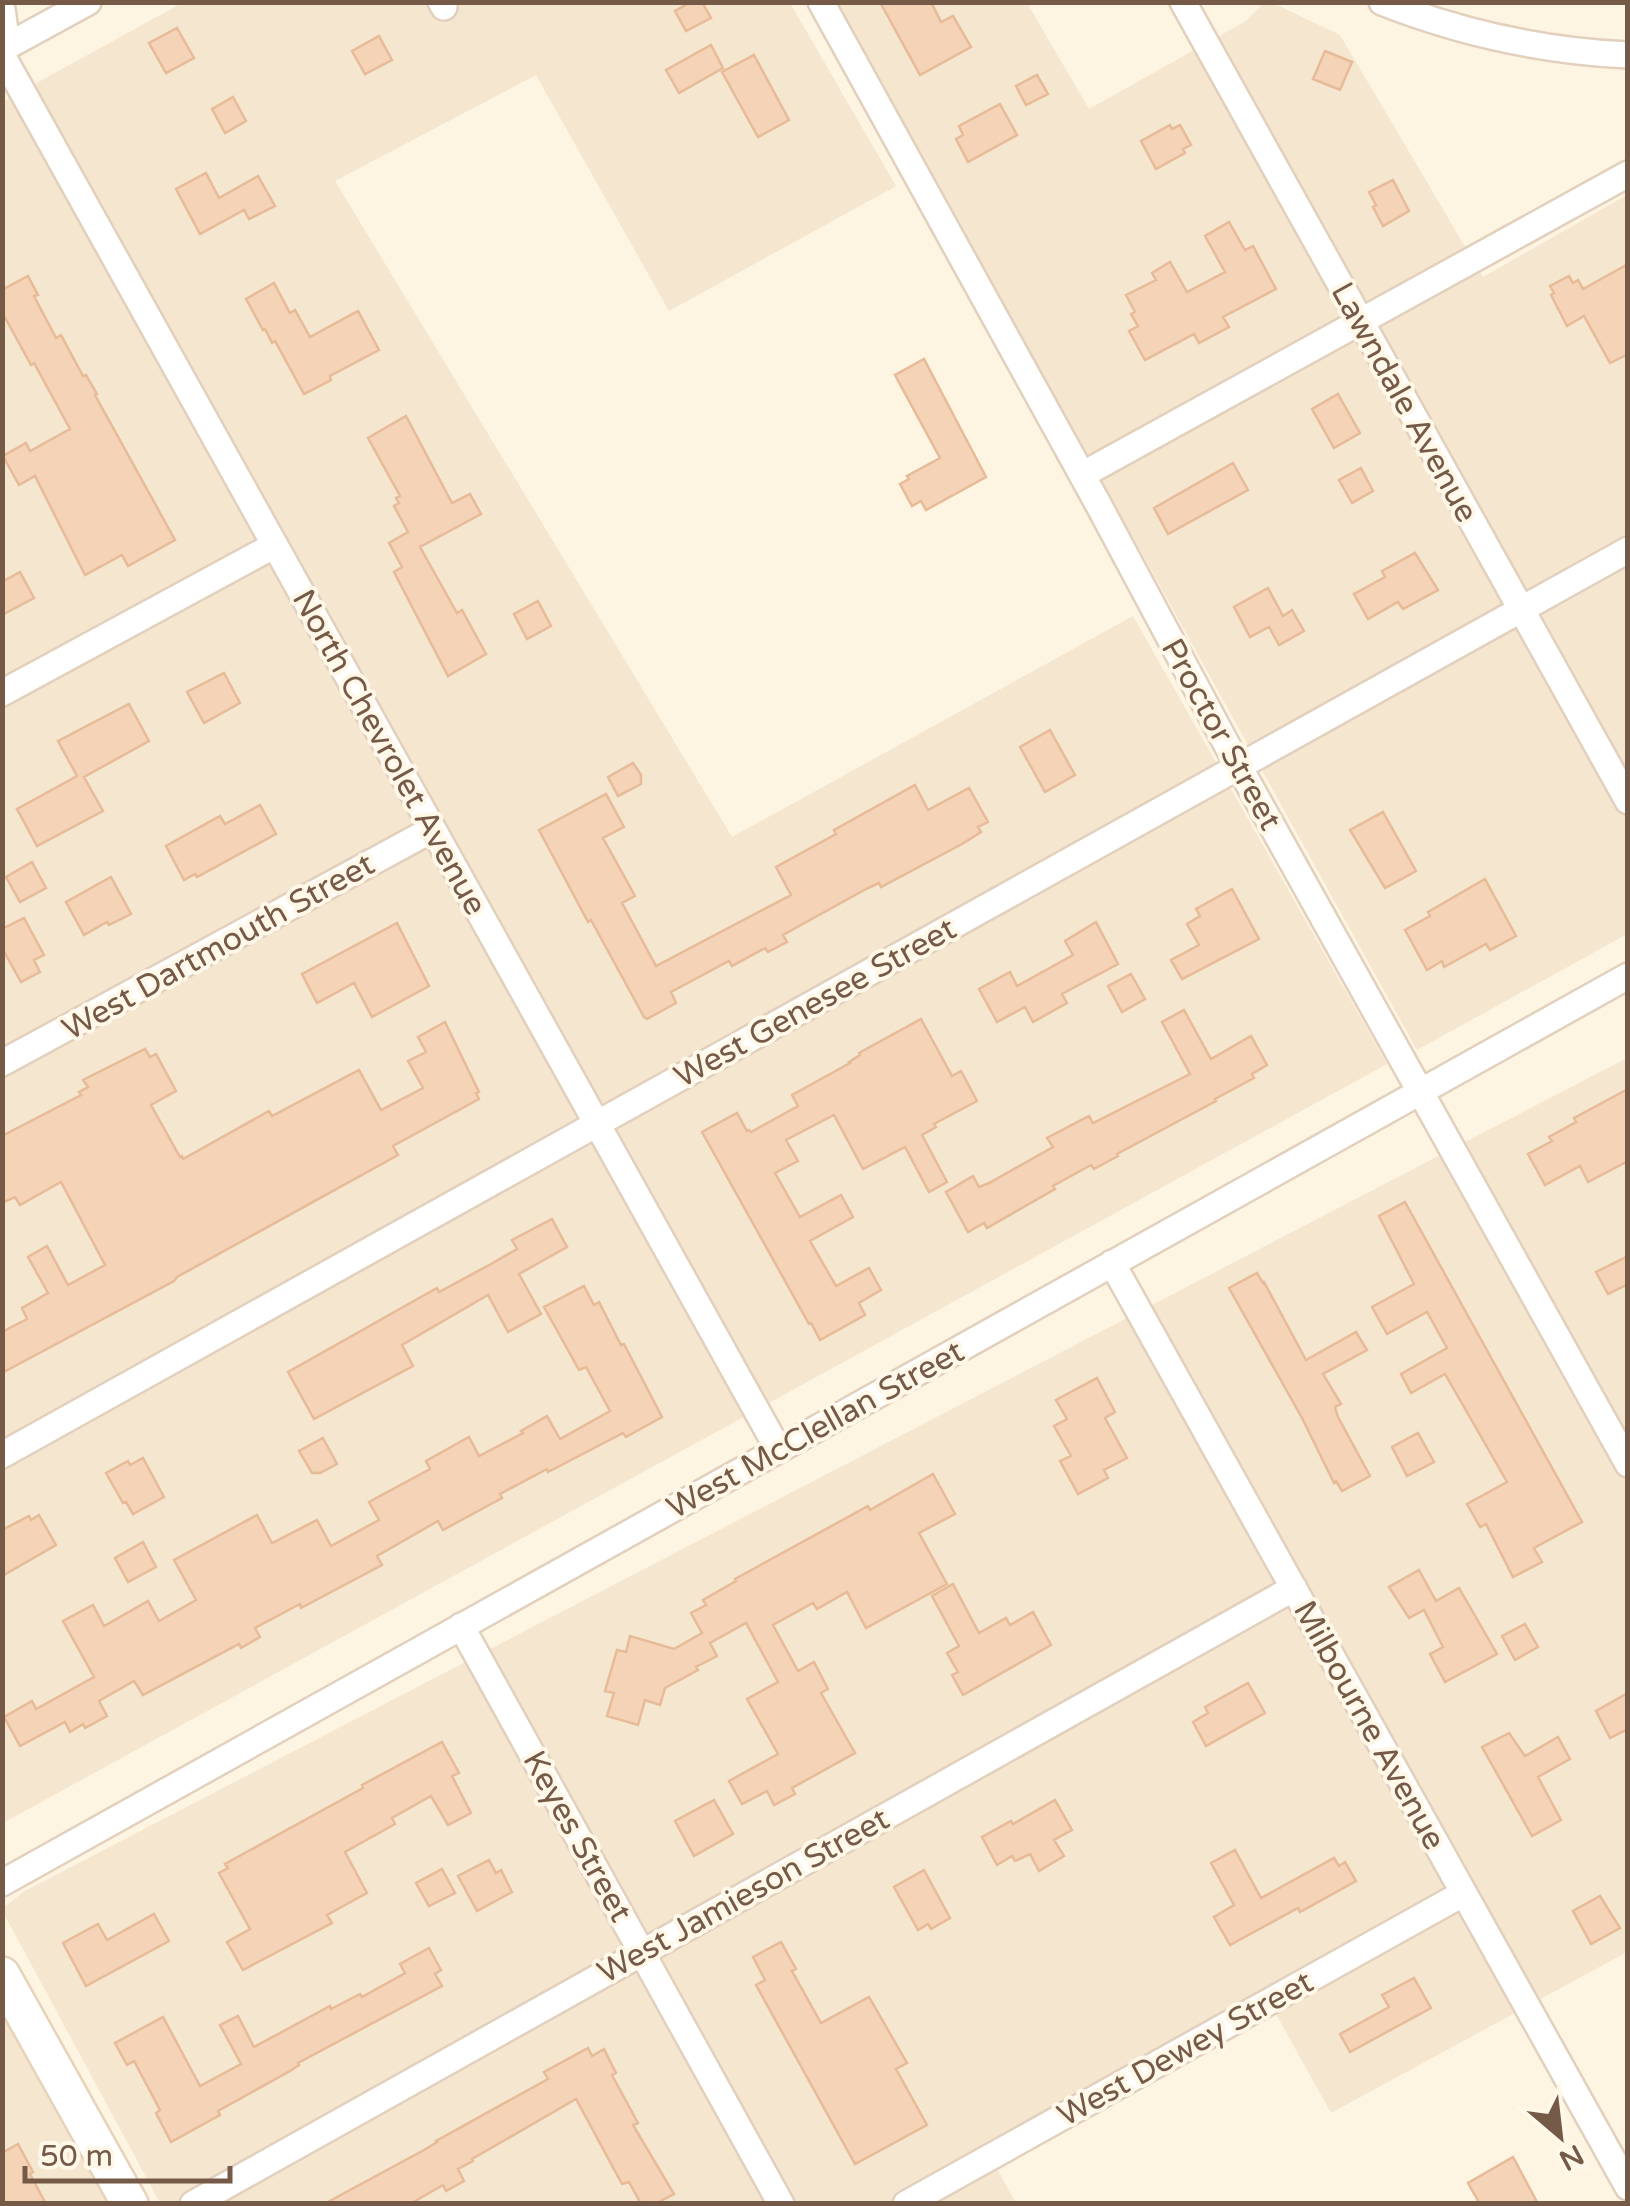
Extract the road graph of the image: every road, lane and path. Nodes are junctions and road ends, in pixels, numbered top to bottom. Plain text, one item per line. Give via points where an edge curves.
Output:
1 (88, 2) edge
2 (821, 2) edge
3 (1382, 2) edge
4 (2, 8) edge
5 (1189, 8) edge
6 (2, 50) edge
7 (1628, 55) edge
8 (1628, 174) edge
9 (1360, 320) junction
10 (1082, 474) junction
11 (275, 545) junction
12 (1628, 550) edge
13 (1520, 609) junction
14 (2, 693) edge
15 (1238, 766) junction
16 (1628, 800) edge
17 (433, 829) junction
18 (1628, 976) edge
19 (2, 1063) edge
20 (1420, 1091) junction
21 (596, 1123) junction
22 (1112, 1262) junction
23 (778, 1449) junction
24 (2, 1454) edge
25 (1628, 1464) edge
26 (1294, 1588) junction
27 (461, 1626) junction
28 (2, 1883) edge
29 (1464, 1893) junction
30 (642, 1952) junction
31 (2, 1975) edge
32 (1628, 2187) edge
33 (130, 2204) edge
34 (194, 2204) edge
35 (781, 2204) edge
36 (906, 2204) edge

1 - 6 street
2 - 10 street, Proctor Street
3 - 7 street via 1498,38
4 - 6 street, North Chevrolet Avenue
5 - 9 street, Lawndale Avenue
6 - 11 street, North Chevrolet Avenue
8 - 9 street
9 - 10 street
9 - 13 street, Lawndale Avenue
10 - 15 street, Proctor Street
11 - 14 street
11 - 17 street, North Chevrolet Avenue
12 - 13 street, West Genesee Street
13 - 15 street, West Genesee Street
13 - 16 street, Lawndale Avenue
15 - 20 street, Proctor Street
15 - 21 street, West Genesee Street
17 - 19 street, West Dartmouth Street
17 - 21 street, North Chevrolet Avenue
18 - 20 street, West McClellan Street
20 - 22 street, West McClellan Street
20 - 25 street, Proctor Street
21 - 23 street, North Chevrolet Avenue
21 - 24 street, West Genesee Street
22 - 23 street, West McClellan Street
22 - 26 street, Milbourne Avenue
23 - 27 street, West McClellan Street
26 - 29 street, Milbourne Avenue
26 - 30 street, West Jamieson Street
27 - 28 street, West McClellan Street
27 - 30 street, Keyes Street
29 - 32 street, Milbourne Avenue
29 - 36 street, West Dewey Street
30 - 34 street, West Jamieson Street
30 - 35 street, Keyes Street
31 - 33 street

